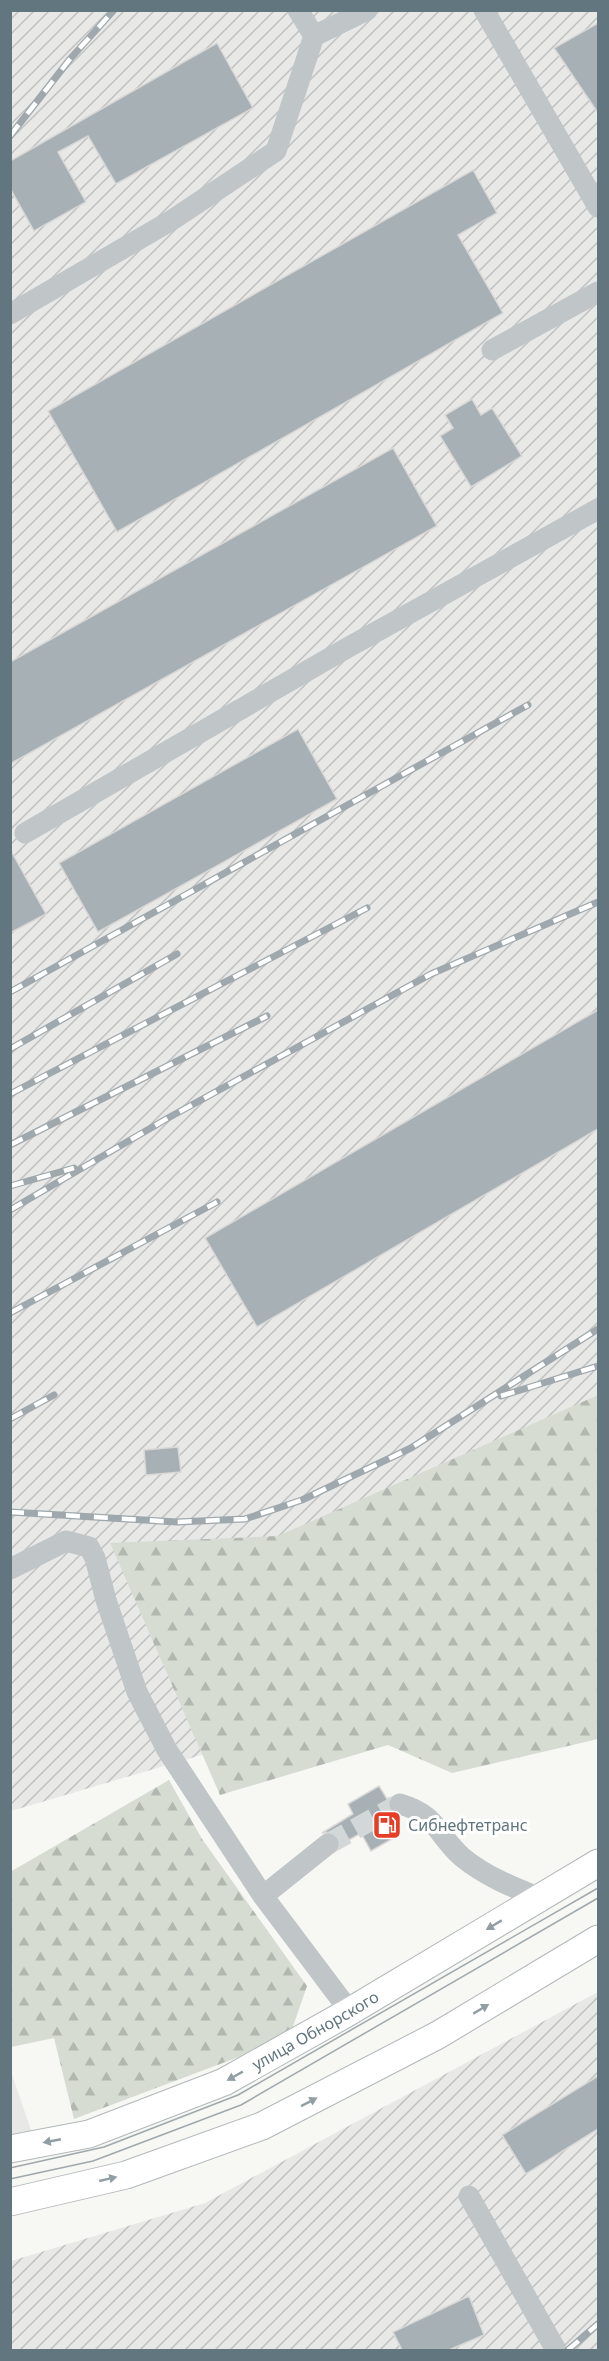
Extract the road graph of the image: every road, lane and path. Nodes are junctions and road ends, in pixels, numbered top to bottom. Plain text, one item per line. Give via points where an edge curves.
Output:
1 (298, 10) edge
2 (367, 10) edge
3 (484, 10) edge
4 (314, 36) junction
5 (598, 207) edge
6 (598, 292) edge
7 (10, 314) edge
8 (492, 350) dead end
9 (598, 509) edge
10 (25, 832) dead end
11 (10, 1569) edge
12 (400, 1804) dead end
13 (328, 1844) tunnel mouth
14 (598, 1863) edge
15 (263, 1896) junction
16 (540, 1898) junction
17 (598, 1939) edge
18 (347, 2013) junction
19 (10, 2149) edge
20 (469, 2196) dead end
21 (10, 2202) edge
22 (556, 2350) edge

1 - 4 lane
2 - 4 lane
3 - 5 lane
4 - 7 lane via 276,151 172,220
6 - 8 lane
9 - 10 lane
11 - 15 lane via 66,1541 88,1547 95,1558 137,1692 167,1750
12 - 16 lane via 419,1810 461,1856 495,1880
13 - 15 lane
14 - 16 main road, улица Обнорского
15 - 18 lane
16 -> 18 main road, улица Обнорского
21 -> 17 main road via 126,2175 262,2126 438,2035
18 -> 19 main road, улица Обнорского via 224,2082 89,2134
20 - 22 lane

